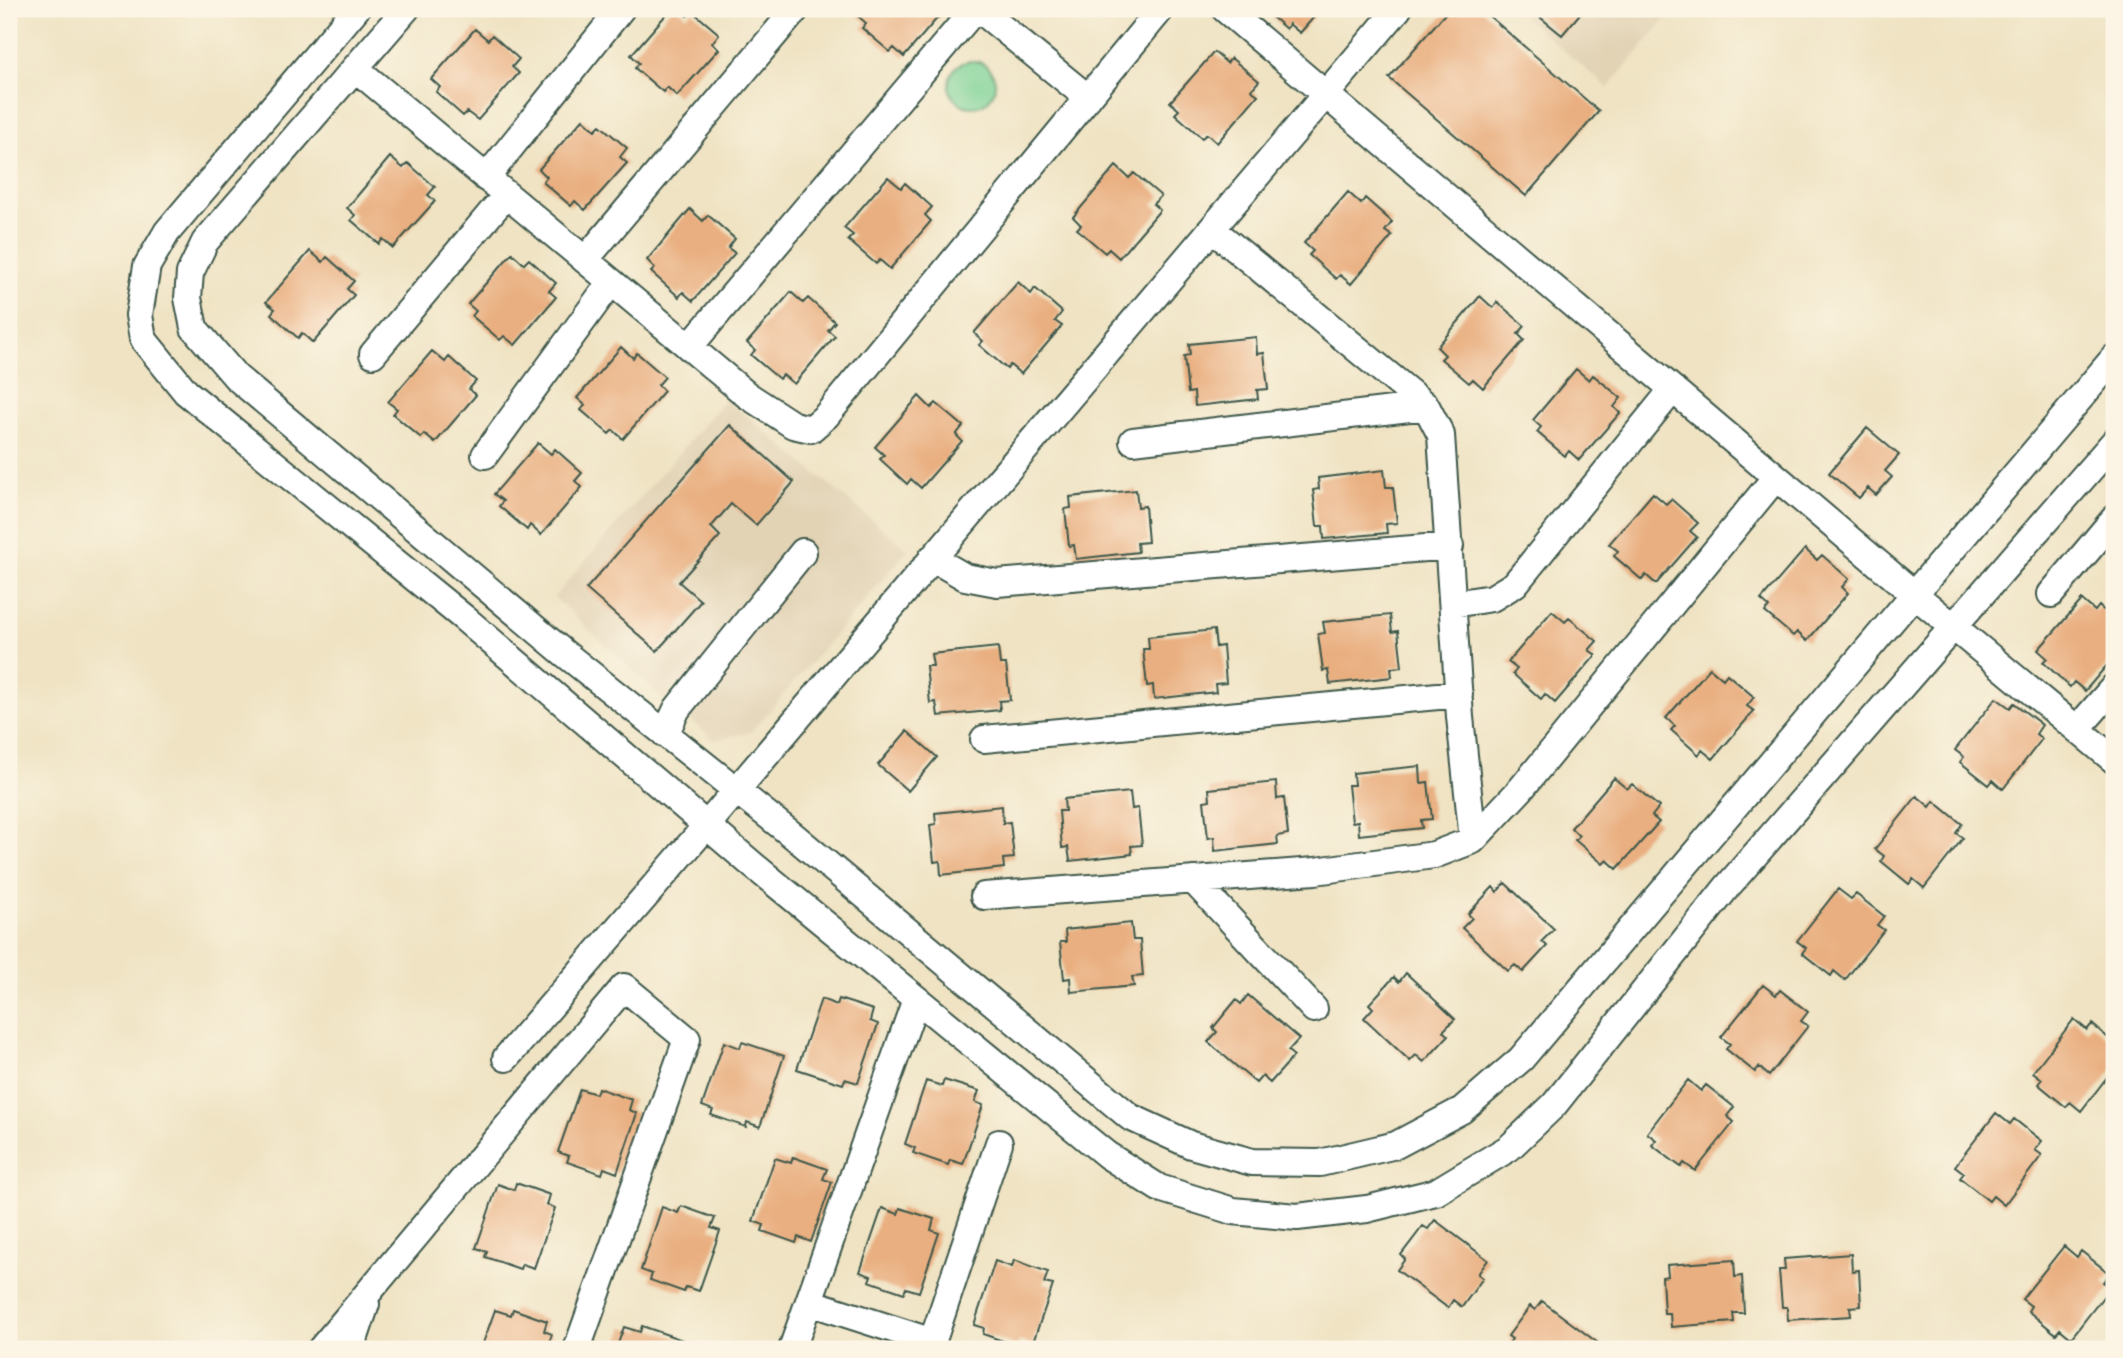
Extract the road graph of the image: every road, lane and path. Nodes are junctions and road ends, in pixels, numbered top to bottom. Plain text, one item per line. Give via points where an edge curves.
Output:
1 (356, 9) edge
2 (406, 9) edge
3 (621, 9) edge
4 (796, 9) edge
5 (977, 9) edge
6 (1161, 9) edge
7 (1225, 9) edge
8 (1398, 9) edge
9 (355, 68) junction
10 (1327, 94) junction
11 (1088, 98) junction
12 (496, 186) junction
13 (1212, 229) junction
14 (585, 260) junction
15 (611, 282) junction
16 (689, 346) junction
17 (373, 354) dead end
18 (2114, 358) edge
19 (1673, 389) junction
20 (1426, 406) junction
21 (1133, 441) dead end
22 (2114, 442) edge
23 (485, 454) dead end
24 (1776, 477) junction
25 (2114, 519) edge
26 (1450, 546) junction
27 (803, 552) dead end
28 (932, 558) junction
29 (1914, 594) junction
30 (2051, 594) dead end
31 (1453, 604) junction
32 (1954, 628) junction
33 (2114, 687) edge
34 (1459, 694) junction
35 (2077, 729) junction
36 (665, 734) junction
37 (984, 739) dead end
38 (2114, 760) edge
39 (735, 790) junction
40 (707, 825) junction
41 (1473, 840) junction
42 (1193, 880) junction
43 (984, 896) dead end
44 (916, 999) junction
45 (553, 1001) junction
46 (1314, 1009) dead end
47 (587, 1031) junction
48 (506, 1058) dead end
49 (999, 1143) dead end
50 (369, 1292) junction
51 (808, 1302) junction
52 (932, 1346) edge
53 (321, 1349) edge
54 (351, 1349) edge
55 (577, 1349) edge
56 (792, 1349) edge

1 - 40 street via 167,232 147,266 139,315 143,339 186,392 464,618
2 - 9 street
3 - 12 street
4 - 14 street
5 - 11 street
5 - 16 street
6 - 11 street
7 - 10 street
8 - 10 street
9 - 12 street
9 - 36 street via 205,242 190,273 188,298 194,328 236,377
10 - 13 street
10 - 19 street
11 - 16 street via 811,429 793,425 758,402
12 - 14 street
12 - 17 street
13 - 20 street
13 - 28 street
14 - 15 street
15 - 16 street
15 - 23 street
18 - 29 street
19 - 24 street
19 - 31 street via 1516,584 1492,598
20 - 21 street
20 - 26 street via 1441,435
22 - 32 street
24 - 29 street
24 - 41 street via 1521,789
25 - 30 street
26 - 28 street via 997,583 965,577
26 - 31 street
27 - 36 street via 677,709
28 - 39 street
29 - 32 street
29 - 39 street via 1521,1059 1462,1110 1395,1145 1320,1163 1252,1162 1191,1145 1130,1118
31 - 34 street
32 - 35 street
32 - 44 street via 1727,887 1555,1105 1509,1148 1436,1192 1367,1209 1297,1217 1233,1211 1159,1188 1107,1156
33 - 35 street
34 - 37 street
34 - 41 street
35 - 38 street
36 - 39 street
39 - 40 street
40 - 44 street
40 - 45 street
41 - 42 street via 1434,855 1315,871
42 - 43 street
42 - 46 street
44 - 51 street
45 - 47 street
45 - 48 street
47 - 50 street
47 - 55 street via 624,987 687,1039
49 - 52 street
50 - 53 street
50 - 54 street
51 - 52 street
51 - 56 street

